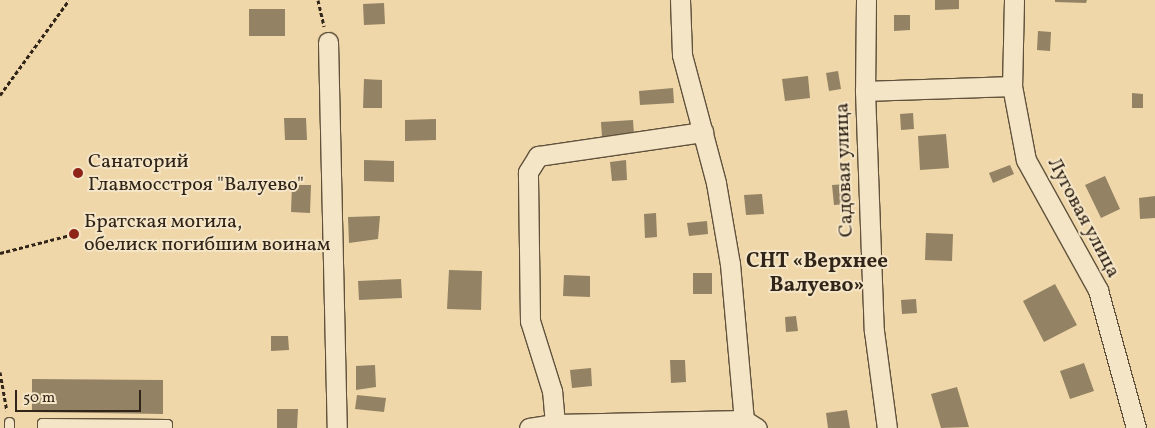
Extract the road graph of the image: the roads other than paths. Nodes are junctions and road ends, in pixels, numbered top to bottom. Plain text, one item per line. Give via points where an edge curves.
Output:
1 (680, 0) edge
2 (866, 0) edge
3 (1014, 0) edge
4 (328, 42) road end
5 (1012, 86) junction
6 (865, 91) junction
7 (703, 132) junction
8 (556, 424) junction
9 (750, 424) edge
10 (42, 428) edge
11 (167, 428) edge
12 (337, 428) edge
13 (529, 428) edge
14 (887, 428) edge
15 (1136, 428) edge

1 - 7 street via 682,55
2 - 6 street, Садовая улица
3 - 5 street, Луговая улица
4 - 12 street
5 - 6 street
5 - 15 street, Луговая улица via 1026,160 1098,290
6 - 14 street, Садовая улица via 874,331
7 - 8 street via 538,156 528,172 530,321 552,391
7 - 9 street via 716,183 730,264
8 - 9 street
8 - 13 street
10 - 11 lane via 42,423 167,424

